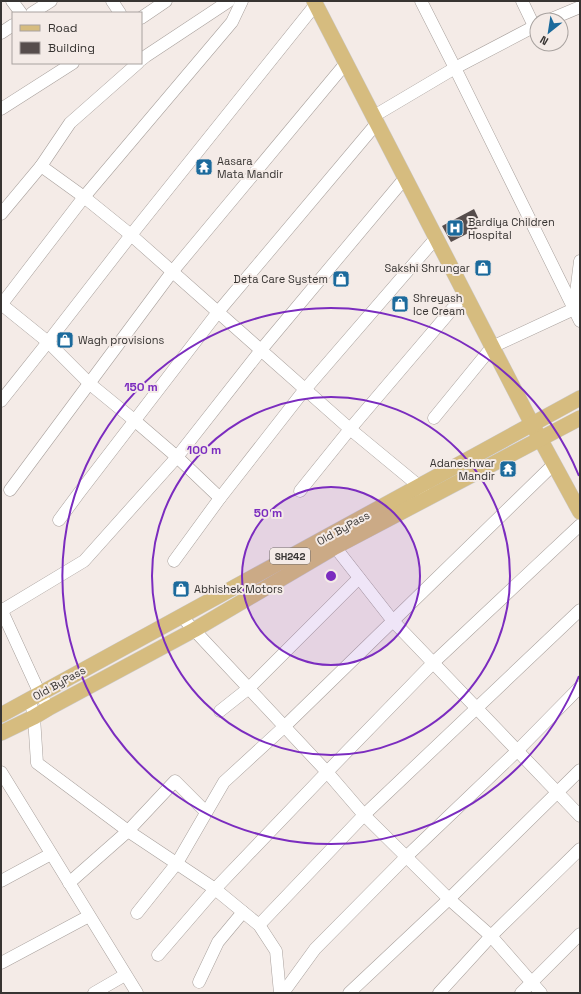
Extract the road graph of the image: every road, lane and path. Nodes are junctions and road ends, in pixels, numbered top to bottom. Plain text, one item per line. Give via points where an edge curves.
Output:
1 (12, 1) edge
2 (51, 1) edge
3 (112, 1) edge
4 (166, 1) edge
5 (229, 1) edge
6 (242, 1) edge
7 (420, 1) edge
8 (522, 1) edge
9 (315, 2) edge
10 (580, 7) edge
11 (20, 12) edge
12 (34, 12) edge
13 (119, 12) edge
14 (568, 12) edge
15 (529, 14) edge
16 (142, 17) edge
17 (12, 26) edge
18 (529, 30) edge
19 (1, 33) edge
20 (142, 56) edge
21 (346, 63) junction
22 (71, 64) edge
23 (133, 64) edge
24 (455, 68) junction
25 (1, 109) edge
26 (376, 120) junction
27 (41, 166) junction
28 (406, 178) junction
29 (84, 197) junction
30 (1, 214) edge
31 (131, 235) junction
32 (436, 238) junction
33 (580, 261) edge
34 (172, 272) junction
35 (465, 294) junction
36 (1, 305) edge
37 (574, 309) junction
38 (218, 312) junction
39 (580, 321) edge
40 (48, 342) junction
41 (492, 347) junction
42 (261, 350) junction
43 (90, 384) junction
44 (306, 390) junction
45 (580, 398) edge
46 (1, 402) edge
47 (434, 418) dead end
48 (580, 418) edge
49 (134, 420) junction
50 (532, 424) junction
51 (350, 429) junction
52 (540, 439) junction
53 (177, 457) junction
54 (554, 464) junction
55 (419, 486) junction
56 (10, 490) dead end
57 (300, 491) dead end
58 (430, 497) junction
59 (220, 498) junction
60 (580, 512) edge
61 (59, 520) dead end
62 (580, 525) edge
63 (332, 542) junction
64 (174, 561) dead end
65 (359, 578) junction
66 (1, 610) edge
67 (580, 610) edge
68 (181, 616) junction
69 (393, 621) junction
70 (194, 630) junction
71 (433, 663) junction
72 (580, 686) edge
73 (248, 688) junction
74 (35, 696) junction
75 (49, 708) junction
76 (476, 708) junction
77 (220, 711) dead end
78 (1, 715) edge
79 (34, 717) junction
80 (285, 726) junction
81 (1, 733) edge
82 (517, 751) junction
83 (580, 770) edge
84 (1, 772) edge
85 (327, 772) junction
86 (558, 793) junction
87 (206, 812) junction
88 (364, 815) junction
89 (580, 816) edge
90 (128, 831) junction
91 (580, 849) edge
92 (51, 854) junction
93 (406, 857) junction
94 (177, 863) junction
95 (1, 881) edge
96 (69, 883) junction
97 (215, 889) junction
98 (449, 899) junction
99 (243, 912) junction
100 (137, 913) dead end
101 (89, 916) junction
102 (259, 925) junction
103 (580, 934) edge
104 (491, 936) junction
105 (158, 955) dead end
106 (1, 963) edge
107 (125, 975) junction
108 (199, 982) dead end
109 (532, 982) junction
110 (94, 993) edge
111 (136, 993) edge
112 (280, 993) edge
113 (283, 993) edge
114 (349, 993) edge
115 (439, 993) edge
116 (521, 993) edge
117 (541, 993) edge

1 - 11 street
2 - 12 street
3 - 13 street
4 - 16 street
5 - 20 street
6 - 29 street via 232,22
7 - 24 street
8 - 15 street
9 - 21 main road
9 - 31 street
10 - 14 street
17 - 19 street
18 - 24 street
21 - 26 main road
21 - 34 street
22 - 25 street
23 - 27 street via 70,123
24 - 26 street
24 - 37 street
26 - 28 main road
26 - 38 street
27 - 29 street
27 - 30 street
28 - 32 main road
28 - 42 street
29 - 31 street
29 - 36 street
31 - 34 street
31 - 40 street
32 - 35 main road
32 - 44 street
33 - 37 street
34 - 38 street
34 - 43 street
35 - 41 main road
35 - 51 street
36 - 40 street
37 - 39 street
37 - 41 street
38 - 42 street
38 - 49 street
40 - 43 street
40 - 46 street
41 - 47 street
41 - 50 main road
42 - 44 street
42 - 53 street
43 - 49 street
43 - 56 street
44 - 51 street
44 - 59 street
45 - 50 main road, Old ByPass / SH242
48 - 52 main road, Old ByPass / SH242
49 - 53 street
49 - 61 street
50 - 52 main road
50 - 55 main road, Old ByPass / SH242
51 - 55 street
51 - 57 street
52 - 54 main road
52 - 58 main road, Old ByPass / SH242
53 - 59 street
53 - 66 street via 84,561
54 - 60 main road
54 - 69 street
55 - 58 street
55 - 63 main road, Old ByPass / SH242
58 - 63 main road, Old ByPass / SH242
59 - 64 street
62 - 71 street
63 - 65 street
63 - 68 main road, Old ByPass / SH242
63 - 70 main road, Old ByPass / SH242
65 - 69 street
65 - 73 street
66 - 74 street
67 - 76 street
68 - 70 street
68 - 74 main road, Old ByPass / SH242
69 - 71 street
69 - 80 street
70 - 73 street
70 - 75 main road, Old ByPass / SH242
71 - 76 street
71 - 85 street
72 - 82 street
73 - 77 street
73 - 80 street
74 - 75 street
74 - 78 main road, Old ByPass / SH242
74 - 79 street
75 - 79 main road, Old ByPass / SH242
76 - 82 street
76 - 88 street
79 - 81 main road, Old ByPass / SH242
79 - 90 street via 36,763
80 - 85 street
80 - 87 street via 224,782
82 - 86 street
82 - 93 street
83 - 86 street
84 - 92 street
85 - 88 street
85 - 97 street
86 - 89 street
86 - 98 street
87 - 90 street via 175,781
87 - 94 street
88 - 93 street
88 - 102 street
90 - 94 street
90 - 96 street
91 - 104 street
92 - 95 street
92 - 96 street
93 - 98 street
93 - 113 street via 315,949
94 - 97 street
94 - 100 street
96 - 101 street
97 - 99 street
97 - 105 street
98 - 104 street
98 - 114 street
99 - 102 street
99 - 108 street via 218,942
101 - 106 street
101 - 107 street
102 - 112 street via 276,951
103 - 109 street
104 - 109 street
104 - 115 street
107 - 110 street
107 - 111 street
109 - 116 street
109 - 117 street

